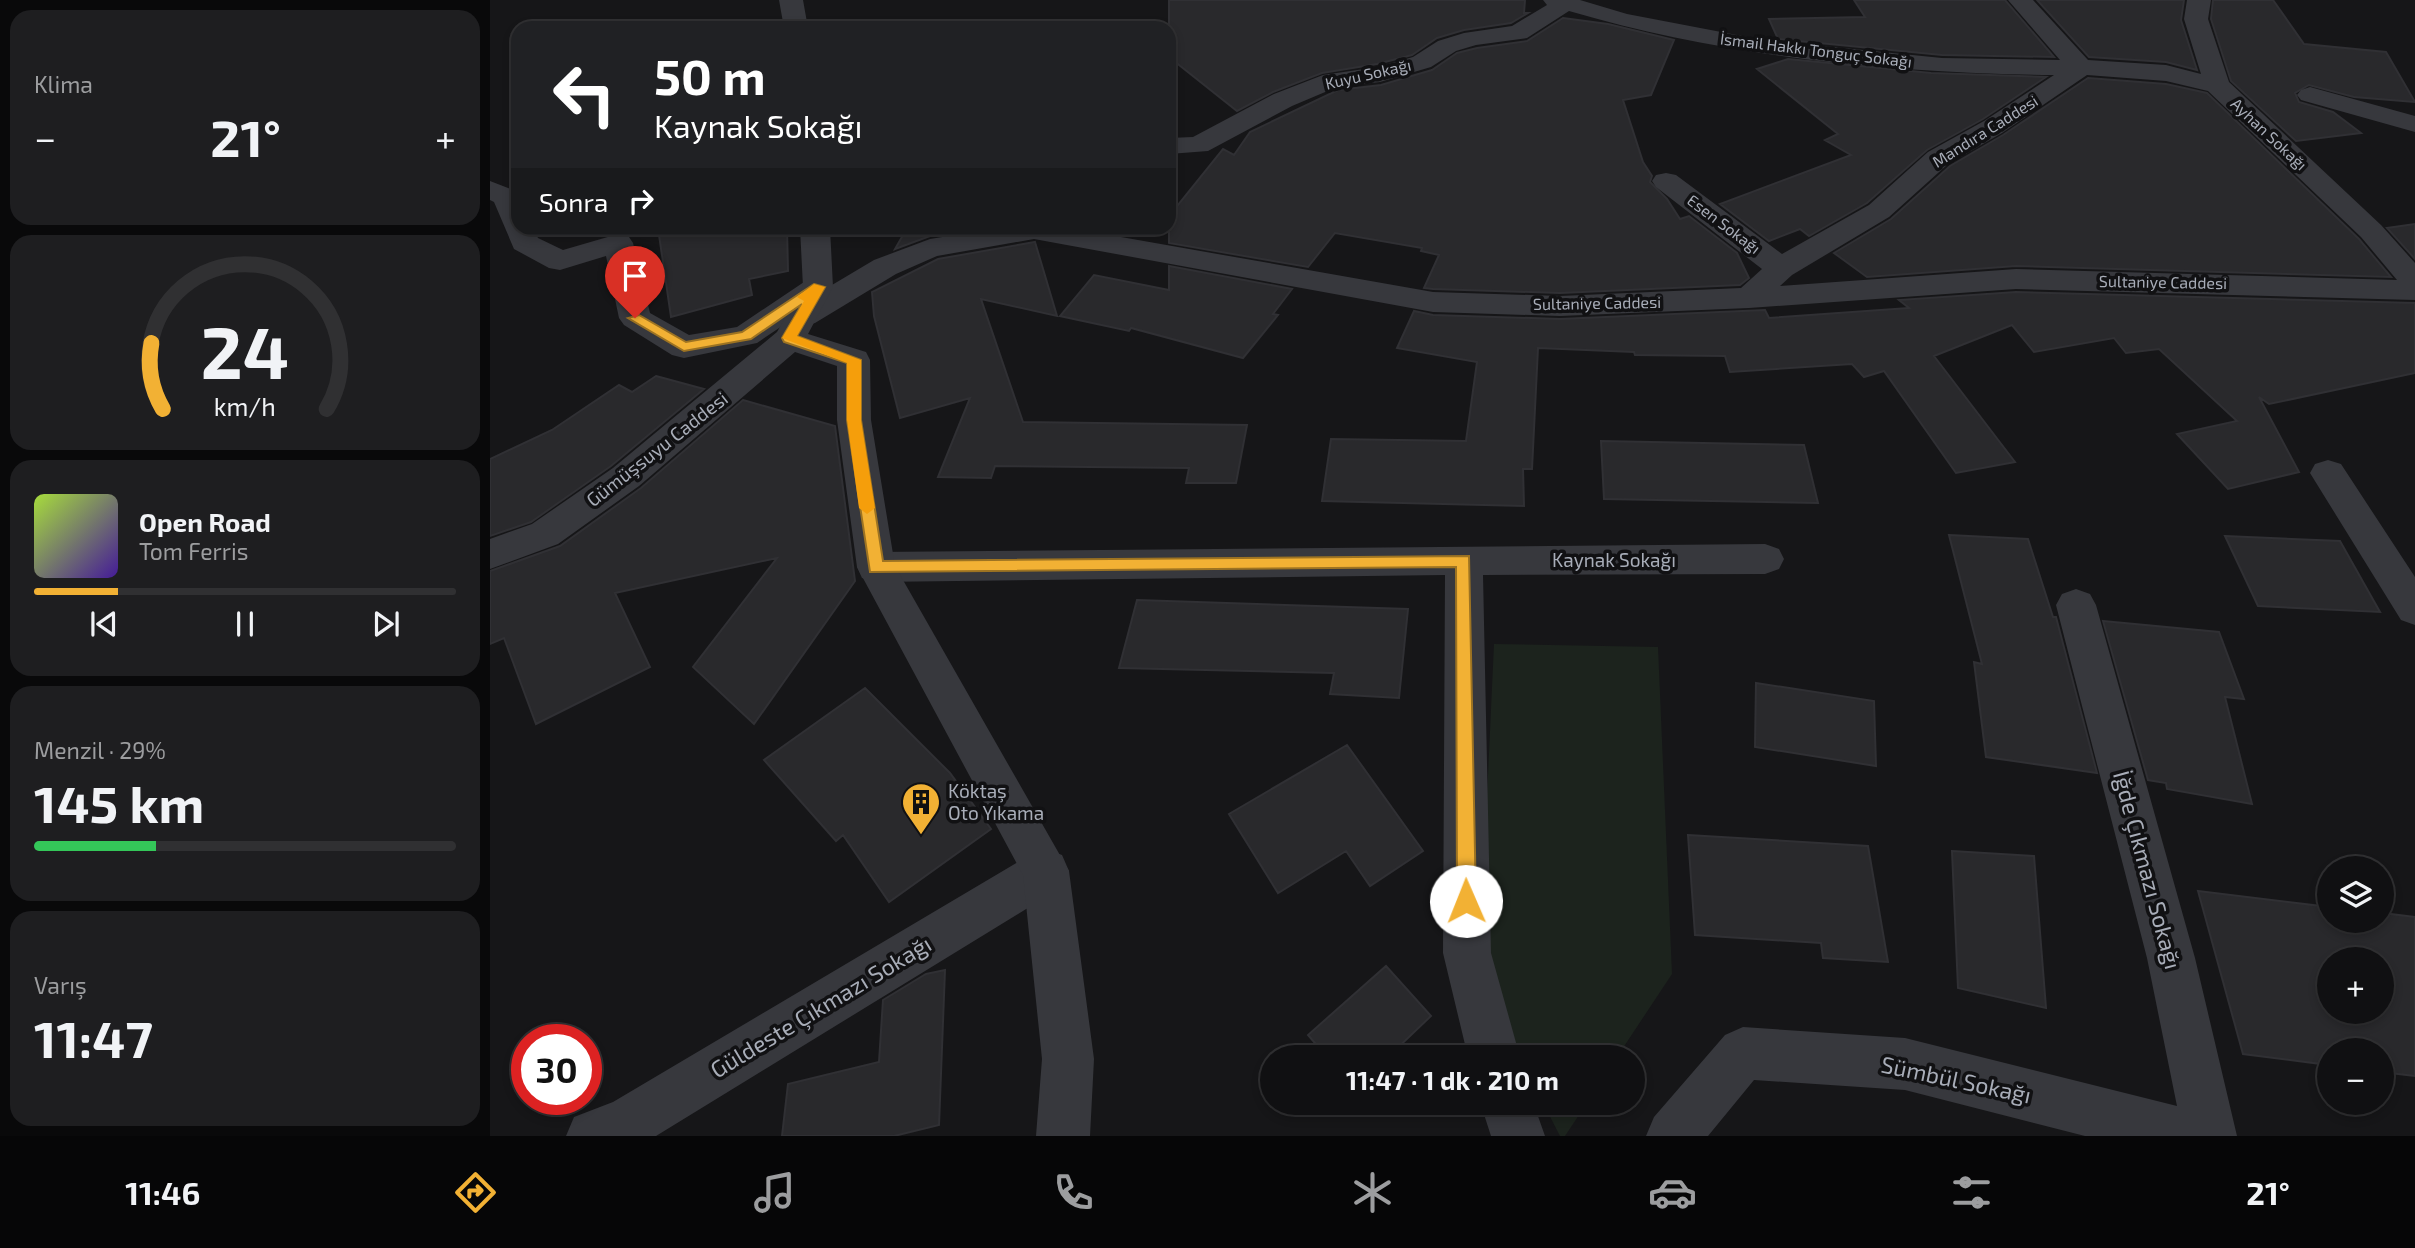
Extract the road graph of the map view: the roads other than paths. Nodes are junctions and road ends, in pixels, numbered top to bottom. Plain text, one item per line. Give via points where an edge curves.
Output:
1 (791, 0) edge
2 (2199, 0) edge
3 (2019, 1) edge
4 (1561, 2) edge
5 (795, 21) edge
6 (2081, 68) junction
7 (2217, 85) junction
8 (2310, 95) dead end
9 (2415, 124) edge
10 (1176, 146) edge
11 (1666, 181) dead end
12 (490, 189) edge
13 (511, 210) edge
14 (522, 235) edge
15 (814, 235) edge
16 (1005, 235) edge
17 (1062, 235) edge
18 (1782, 268) junction
19 (2415, 282) edge
20 (2415, 290) edge
21 (1749, 298) junction
22 (804, 314) junction
23 (2328, 473) dead end
24 (490, 554) edge
25 (1765, 559) dead end
26 (1464, 560) junction
27 (876, 567) junction
28 (2076, 605) dead end
29 (2415, 609) edge
30 (1045, 871) junction
31 (1491, 1045) edge
32 (1511, 1115) edge
33 (593, 1136) edge
34 (1063, 1136) edge
35 (1518, 1136) edge
36 (1673, 1136) edge
37 (2190, 1136) edge
38 (2210, 1136) edge

1 - 5 street
2 - 7 street via 2196,19
3 - 6 street
4 - 6 street, İsmail Hakkı Tonguç Sokağı via 1624,20 1763,47 1942,66
4 - 10 street, Kuyu Sokağı via 1518,33 1447,46 1422,62 1380,74 1332,80 1198,145
6 - 7 street, Ayhan Sokağı via 2166,73
6 - 18 street, Mandıra Caddesi via 1938,158 1879,211
7 - 19 street, Ayhan Sokağı via 2371,231
8 - 9 street
11 - 18 street, Esen Sokağı
12 - 13 street via 506,197
14 - 22 street via 525,243 560,261 618,243 635,318 684,347 746,336
15 - 22 street
16 - 22 street, Sultaniye Caddesi via 930,248 885,267
17 - 21 street, Sultaniye Caddesi via 1433,302 1560,306
18 - 21 street, Mandıra Caddesi
20 - 21 street, Sultaniye Caddesi via 2016,279
22 - 24 street, Gümüşsuyu Caddesi via 749,376 626,477 545,534
22 - 27 street via 854,360 854,420
23 - 29 street
25 - 26 street, Kaynak Sokağı
26 - 27 street, Kaynak Sokağı
26 - 31 street via 1467,953
27 - 30 street
28 - 38 street, İğde Çıkmazı Sokağı via 2171,958
30 - 33 street, Güldeste Çıkmazı Sokağı via 628,1123
30 - 34 street via 1068,1059
32 - 35 street
36 - 37 street, Sümbül Sokağı via 1743,1053 1905,1064

